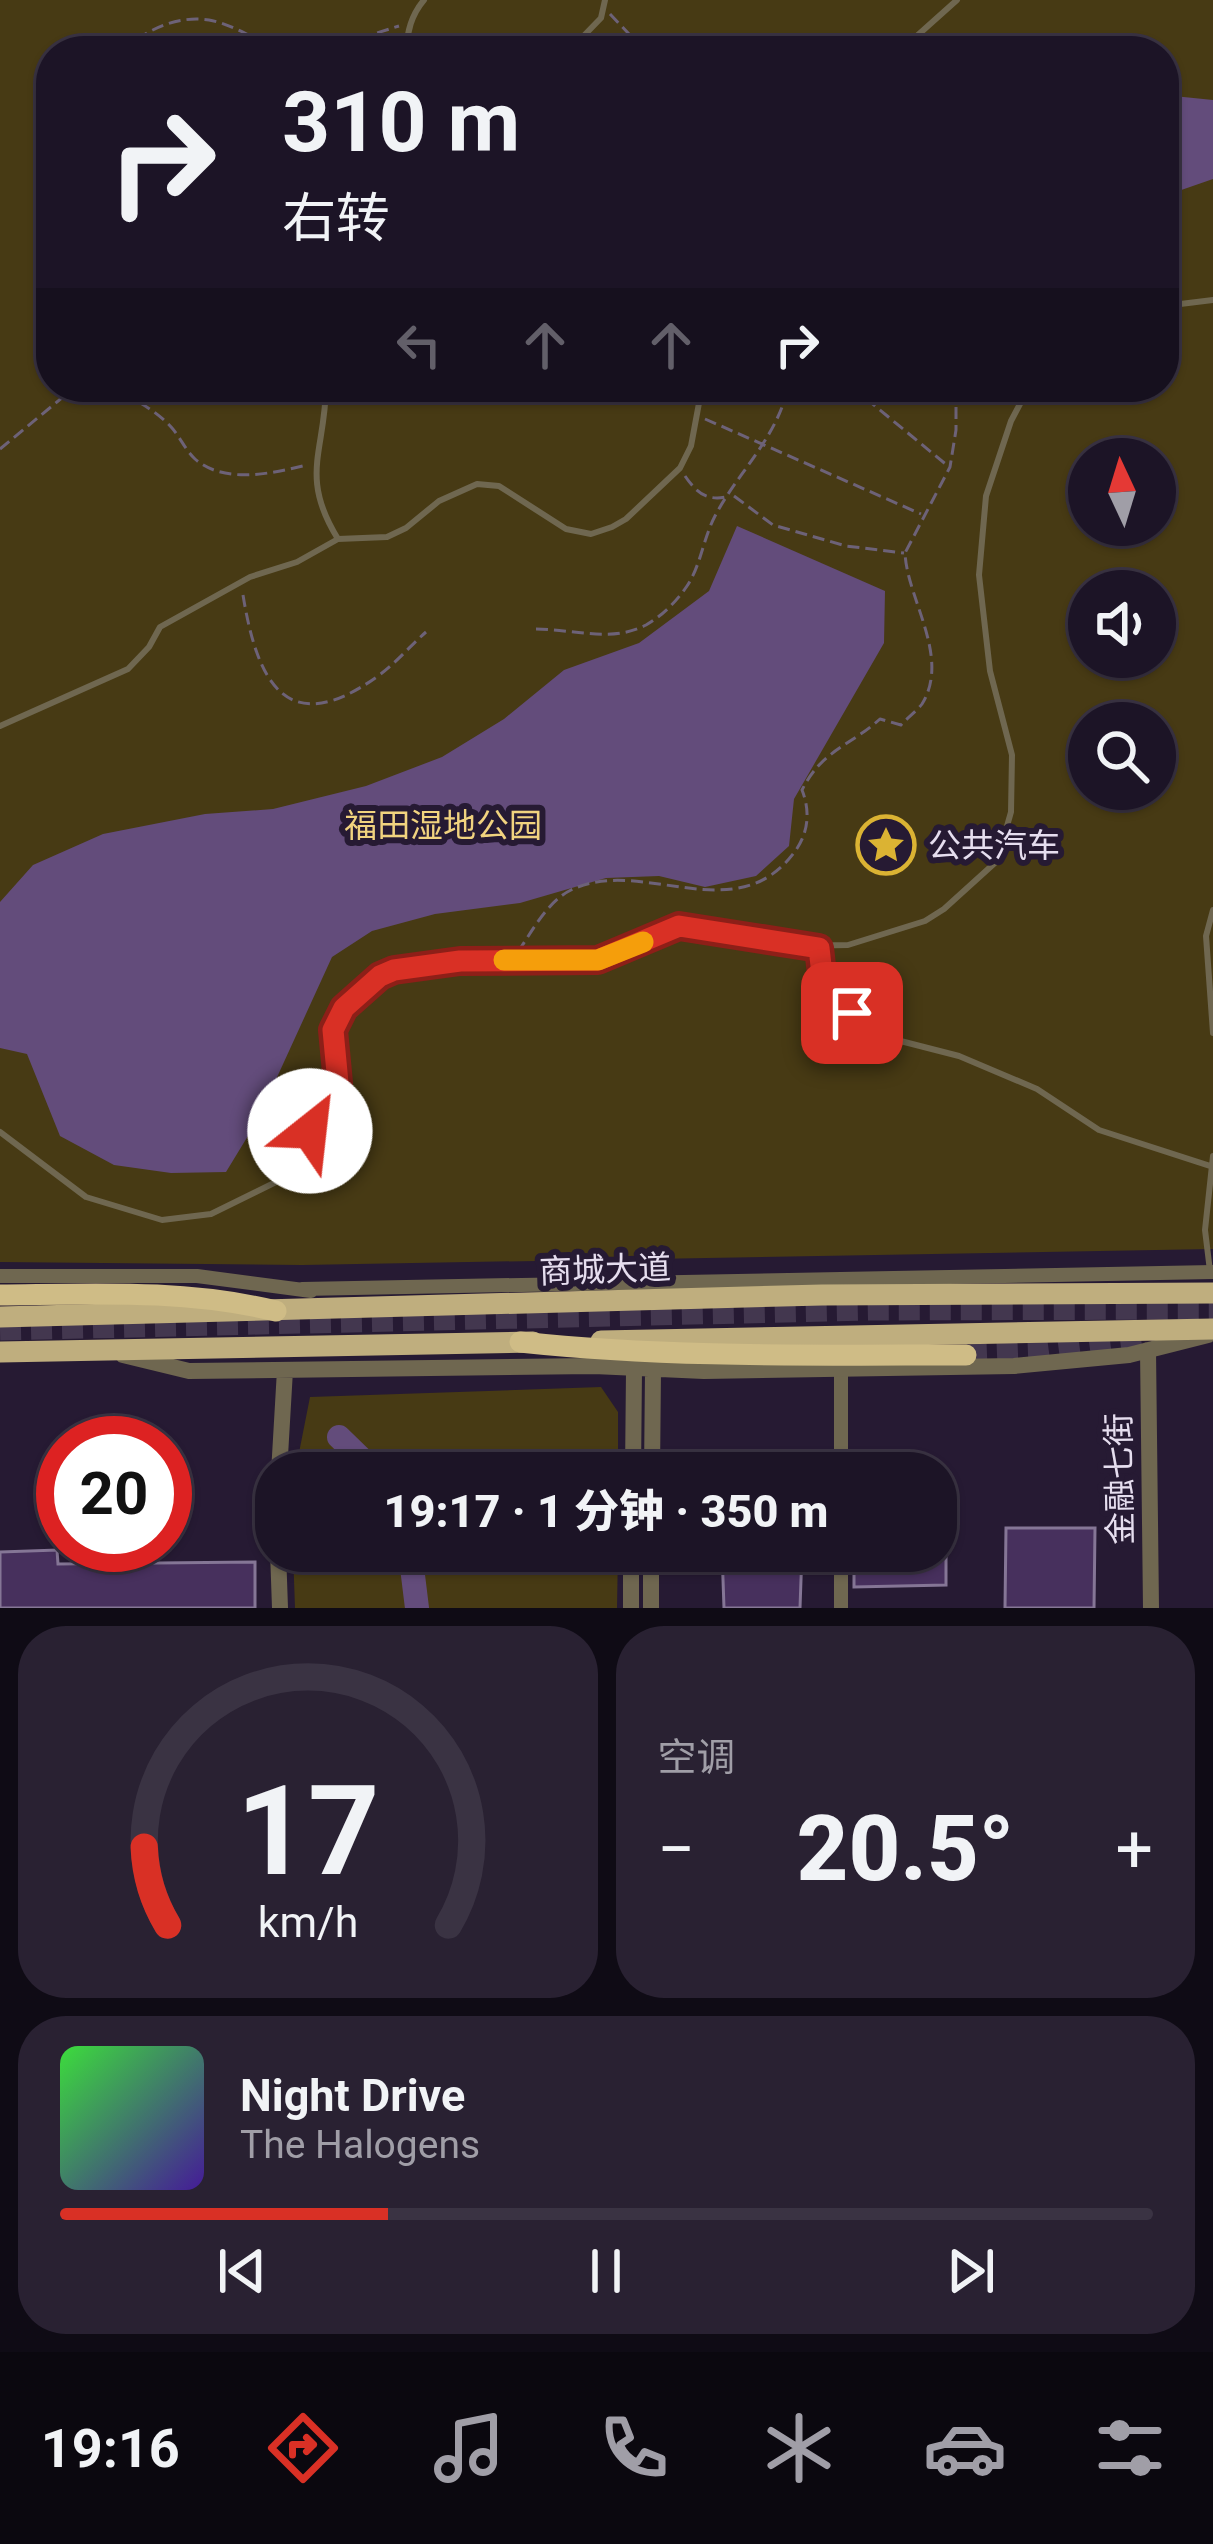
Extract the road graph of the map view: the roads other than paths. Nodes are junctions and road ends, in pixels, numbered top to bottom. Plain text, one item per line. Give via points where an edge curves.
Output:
1 (424, 0) edge
2 (957, 0) edge
3 (605, 4) edge
4 (407, 36) edge
5 (584, 36) edge
6 (917, 36) edge
7 (1213, 300) edge
8 (1179, 304) edge
9 (324, 402) edge
10 (699, 402) edge
11 (1021, 402) edge
12 (338, 539) junction
13 (0, 726) edge
14 (1213, 910) edge
15 (819, 948) junction
16 (1213, 1033) edge
17 (0, 1132) edge
18 (1213, 1156) edge
19 (1212, 1167) edge
20 (0, 1276) edge
21 (1212, 1279) edge
22 (302, 1289) junction
23 (0, 1295) edge
24 (374, 1309) junction
25 (276, 1311) junction
26 (0, 1317) edge
27 (1213, 1332) edge
28 (520, 1342) junction
29 (105, 1350) junction
30 (1148, 1350) junction
31 (0, 1352) edge
32 (966, 1355) tunnel mouth
33 (841, 1367) junction
34 (285, 1370) junction
35 (643, 1371) junction
36 (280, 1452) edge
37 (634, 1452) edge
38 (650, 1452) edge
39 (841, 1452) edge
40 (279, 1572) edge
41 (632, 1572) edge
42 (651, 1572) edge
43 (841, 1572) edge
44 (280, 1608) edge
45 (631, 1608) edge
46 (651, 1608) edge
47 (841, 1608) edge
48 (1151, 1608) edge

1 - 4 lane
2 - 6 lane
3 - 5 lane
7 - 8 lane
9 - 12 lane via 314,464 319,501
10 - 12 lane via 680,468 626,519 590,534 566,530 499,486 477,484 387,537
11 - 15 lane via 986,496 980,559 990,671 1013,767 998,861 926,921
12 - 13 lane via 160,627 128,669
14 - 16 lane via 1206,936
15 - 17 lane via 679,926 598,960 460,961 380,976 349,1001 333,1030 334,1099 299,1154 276,1182 211,1214 162,1220 86,1197
15 - 19 lane via 834,993 880,1036 959,1055 1036,1089 1100,1130
18 - 19 lane
19 - 21 lane via 1205,1230
20 - 22 street via 197,1276
21 - 22 street
21 - 24 main road, 商城大道
22 - 24 street
23 - 25 highway via 181,1294
24 - 25 main road, 商城大道
25 - 26 main road, 商城大道
27 - 28 main road
27 - 30 street
28 - 29 main road
28 - 32 highway via 695,1356
29 - 31 main road
29 - 34 street via 189,1371
30 - 33 street via 1014,1366
30 - 48 street, 金融七街
33 - 35 street
33 - 39 street
34 - 35 street
34 - 36 street
35 - 37 street
35 - 38 street
40 - 44 street
41 - 45 street
42 - 46 street
43 - 47 street

